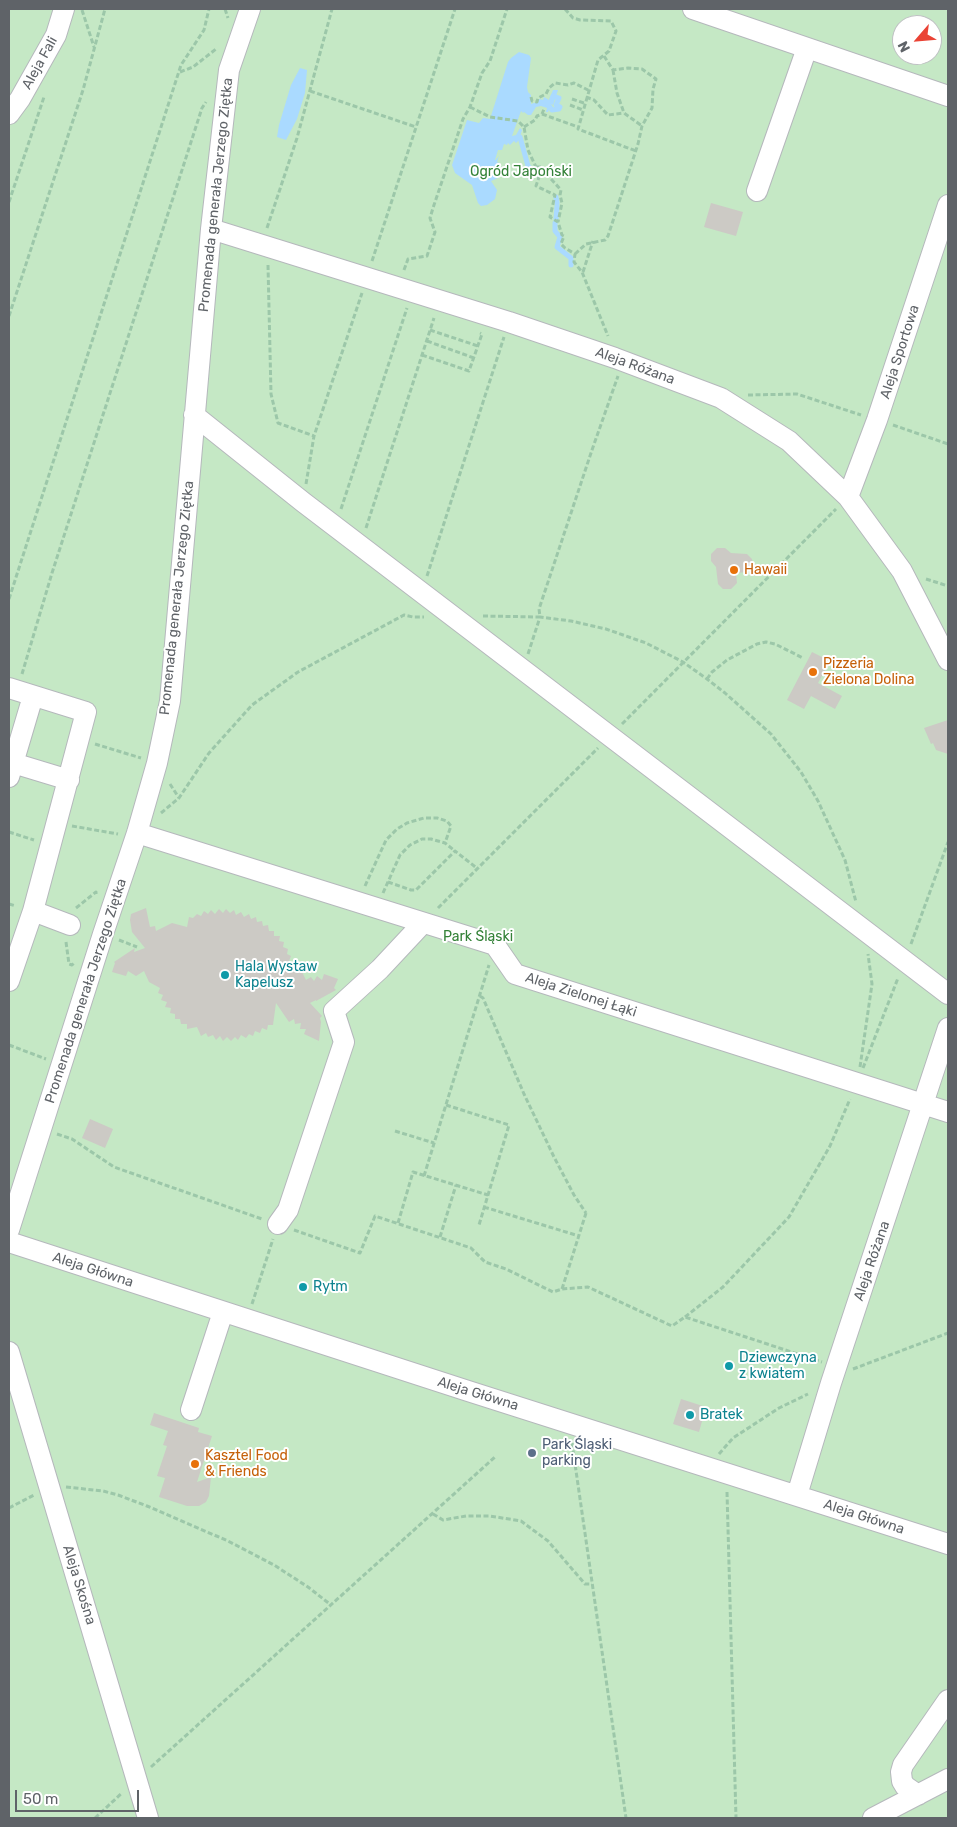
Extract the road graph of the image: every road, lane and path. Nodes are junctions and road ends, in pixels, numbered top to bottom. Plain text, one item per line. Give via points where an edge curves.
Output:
1 (64, 9) edge
2 (82, 9) edge
3 (105, 9) edge
4 (209, 9) edge
5 (250, 9) edge
6 (455, 9) edge
7 (507, 9) edge
8 (566, 9) edge
9 (694, 9) edge
10 (238, 43) junction
11 (94, 48) junction
12 (807, 48) junction
13 (604, 56) junction
14 (613, 70) junction
15 (179, 73) junction
16 (588, 90) junction
17 (310, 91) dead end
18 (44, 96) dead end
19 (948, 96) edge
20 (531, 97) dead end
21 (586, 97) junction
22 (572, 99) dead end
23 (207, 100) dead end
24 (584, 103) junction
25 (570, 105) dead end
26 (470, 107) junction
27 (544, 109) dead end
28 (583, 110) junction
29 (624, 113) junction
30 (9, 114) edge
31 (542, 114) junction
32 (524, 126) junction
33 (642, 126) junction
34 (416, 127) junction
35 (578, 127) junction
36 (636, 151) junction
37 (536, 167) junction
38 (757, 191) dead end
39 (9, 202) edge
40 (948, 205) edge
41 (558, 222) junction
42 (211, 229) junction
43 (593, 241) junction
44 (575, 254) junction
45 (404, 270) dead end
46 (582, 272) junction
47 (367, 278) junction
48 (413, 291) junction
49 (9, 316) edge
50 (442, 320) dead end
51 (509, 322) junction
52 (430, 330) junction
53 (474, 331) dead end
54 (426, 342) junction
55 (478, 346) junction
56 (422, 355) junction
57 (474, 358) junction
58 (620, 360) junction
59 (720, 398) junction
60 (194, 415) junction
61 (877, 420) junction
62 (948, 444) edge
63 (848, 497) junction
64 (303, 502) junction
65 (335, 526) junction
66 (361, 545) junction
67 (422, 591) junction
68 (9, 599) edge
69 (404, 615) junction
70 (453, 615) junction
71 (482, 616) dead end
72 (540, 617) junction
73 (803, 658) dead end
74 (948, 660) edge
75 (683, 662) junction
76 (523, 668) junction
77 (707, 679) junction
78 (20, 692) edge
79 (611, 735) junction
80 (80, 739) junction
81 (157, 763) junction
82 (10, 767) edge
83 (69, 780) junction
84 (179, 798) junction
85 (57, 824) junction
86 (9, 832) edge
87 (137, 835) junction
88 (446, 843) junction
89 (52, 846) junction
90 (455, 851) junction
91 (478, 870) junction
92 (388, 882) junction
93 (97, 900) dead end
94 (379, 903) junction
95 (33, 911) junction
96 (67, 923) junction
97 (423, 923) junction
98 (864, 930) junction
99 (495, 946) junction
100 (78, 960) dead end
101 (9, 982) edge
102 (948, 994) edge
103 (480, 996) junction
104 (948, 1028) edge
105 (9, 1045) edge
106 (62, 1065) junction
107 (858, 1082) junction
108 (924, 1104) junction
109 (446, 1105) junction
110 (948, 1112) edge
111 (42, 1129) junction
112 (395, 1132) dead end
113 (434, 1143) junction
114 (424, 1176) junction
115 (456, 1186) junction
116 (488, 1195) junction
117 (484, 1207) junction
118 (398, 1223) junction
119 (278, 1224) junction
120 (479, 1226) dead end
121 (9, 1230) edge
122 (579, 1236) junction
123 (440, 1237) junction
124 (9, 1242) edge
125 (562, 1289) junction
126 (252, 1304) dead end
127 (223, 1312) junction
128 (685, 1317) junction
129 (948, 1332) edge
130 (9, 1352) edge
131 (834, 1375) junction
132 (192, 1410) dead end
133 (568, 1422) junction
134 (718, 1456) dead end
135 (495, 1457) dead end
136 (730, 1474) junction
137 (50, 1488) junction
138 (796, 1495) junction
139 (9, 1508) edge
140 (433, 1514) junction
141 (948, 1544) edge
142 (592, 1584) junction
143 (331, 1605) junction
144 (948, 1700) edge
145 (948, 1779) edge
146 (137, 1780) junction
147 (911, 1799) junction
148 (95, 1818) edge
149 (148, 1818) edge
150 (626, 1818) edge
151 (736, 1818) edge
152 (873, 1818) edge

1 - 30 street, Aleja Fali via 56,35
2 - 11 path
3 - 11 path
4 - 15 path via 204,30
5 - 10 street, Promenada generała Jerzego Ziętka
6 - 34 path
7 - 26 path
8 - 13 path via 573,18 580,20 611,21 616,31
9 - 12 street
10 - 15 path via 219,47 193,67
10 - 42 street, Promenada generała Jerzego Ziętka via 228,70
11 - 49 path
12 - 19 street
12 - 38 street
13 - 14 path
13 - 16 path via 598,60
14 - 29 path
14 - 33 path via 642,69 656,79 652,108
15 - 68 path
16 - 20 path via 574,83 556,83 537,102
16 - 21 path
17 - 34 path
18 - 39 path
21 - 24 path
21 - 29 path via 594,100 608,115
22 - 24 path
23 - 78 path via 55,563
24 - 28 path
25 - 28 path
26 - 32 path via 490,117 518,121
26 - 45 path via 463,119 430,218 435,232 427,256 408,259
27 - 31 path
28 - 35 path
29 - 33 path
31 - 32 path
31 - 35 path
32 - 37 path via 528,150
33 - 36 path
34 - 47 path
35 - 36 path via 578,130
36 - 43 path via 608,236 605,240
37 - 41 path via 542,167 551,174 551,179 561,190
37 - 41 path via 534,174 539,177 536,186 555,195 550,217
40 - 61 street, Aleja Sportowa
41 - 44 path via 564,236 561,244
42 - 47 street, Aleja Różana
42 - 60 street, Promenada generała Jerzego Ziętka
43 - 44 path
43 - 46 path
44 - 46 path via 574,262
46 - 58 path
47 - 48 street, Aleja Różana
47 - 64 path via 314,436
48 - 51 street, Aleja Różana
48 - 65 path
50 - 52 path via 434,317
51 - 58 street, Aleja Różana
51 - 67 path
52 - 54 path
52 - 55 path
53 - 55 path via 482,334
54 - 56 path
54 - 57 path
55 - 57 path
56 - 57 path via 469,371
56 - 66 path
58 - 59 street, Aleja Różana
58 - 72 path via 539,609
59 - 61 path via 797,394
59 - 63 street, Aleja Różana via 789,441
60 - 64 street
60 - 81 street, Promenada generała Jerzego Ziętka via 170,701
61 - 62 path
61 - 63 street, Aleja Sportowa
63 - 74 street, Aleja Różana via 902,571
63 - 75 path
64 - 65 street
65 - 66 street
66 - 67 street
67 - 69 path
67 - 70 street
69 - 70 path
69 - 84 path via 298,672 252,706 208,753
70 - 76 street
71 - 72 path
72 - 75 path via 606,629 646,643
72 - 76 path
73 - 77 path via 766,642 727,660
75 - 77 path
75 - 79 path
76 - 79 street
77 - 98 path via 771,734 801,772 845,860
78 - 80 street via 86,712
78 - 82 street
79 - 91 path
79 - 98 street
80 - 81 path
80 - 83 street
81 - 84 path
81 - 87 street, Promenada generała Jerzego Ziętka
82 - 83 street
83 - 85 street
84 - 87 path
85 - 87 path
85 - 89 street
86 - 89 path
87 - 94 street
87 - 106 street, Promenada generała Jerzego Ziętka
88 - 90 path
88 - 92 path via 426,839 410,845 400,855
88 - 94 path via 451,826 437,818 412,820 393,832 382,845 365,888
89 - 95 street
90 - 91 path
90 - 92 path via 416,890
91 - 97 path
92 - 94 path
93 - 96 path via 96,892 76,908
94 - 97 street
95 - 96 street
95 - 101 street
96 - 100 path via 69,964
97 - 99 street
97 - 119 street via 334,1011 344,1042 288,1210
98 - 102 street
98 - 107 path via 872,984
99 - 103 path
99 - 107 street, Aleja Zielonej Łąki via 515,974
103 - 109 path
103 - 122 path via 554,1158 587,1213
104 - 108 street, Aleja Różana
105 - 106 path
106 - 111 street, Promenada generała Jerzego Ziętka
107 - 108 street, Aleja Zielonej Łąki
107 - 128 path via 830,1146 789,1217 723,1287
108 - 110 street, Aleja Zielonej Łąki
108 - 131 street, Aleja Różana
109 - 113 path
109 - 116 path via 509,1125
111 - 119 path via 72,1140 114,1168
111 - 121 street, Promenada generała Jerzego Ziętka
112 - 113 path
113 - 114 path
114 - 115 path
114 - 118 path via 413,1172
115 - 116 path
115 - 123 path
116 - 117 path
117 - 120 path
117 - 122 path
118 - 119 path via 375,1216 360,1253
118 - 123 path
119 - 126 path
122 - 125 path
123 - 125 path via 471,1248 485,1262 553,1292
124 - 127 street, Aleja Główna
125 - 128 path via 588,1287 672,1326
127 - 132 street
127 - 133 street, Aleja Główna
128 - 131 path
129 - 131 path
130 - 137 street, Aleja Skośna
131 - 134 path via 733,1438
131 - 138 street, Aleja Różana
133 - 136 street, Aleja Główna
133 - 142 path
135 - 140 path
136 - 138 street, Aleja Główna
136 - 151 path via 726,1493
137 - 139 path
137 - 143 path via 64,1486 103,1491 148,1506 228,1541 308,1587
137 - 146 street, Aleja Skośna
138 - 141 street, Aleja Główna
140 - 142 path via 443,1520 490,1516 521,1521 548,1541 585,1584
140 - 143 path
142 - 150 path
143 - 146 path
144 - 147 street via 903,1765 902,1781
145 - 147 street
146 - 148 path
146 - 149 street, Aleja Skośna
147 - 152 street

